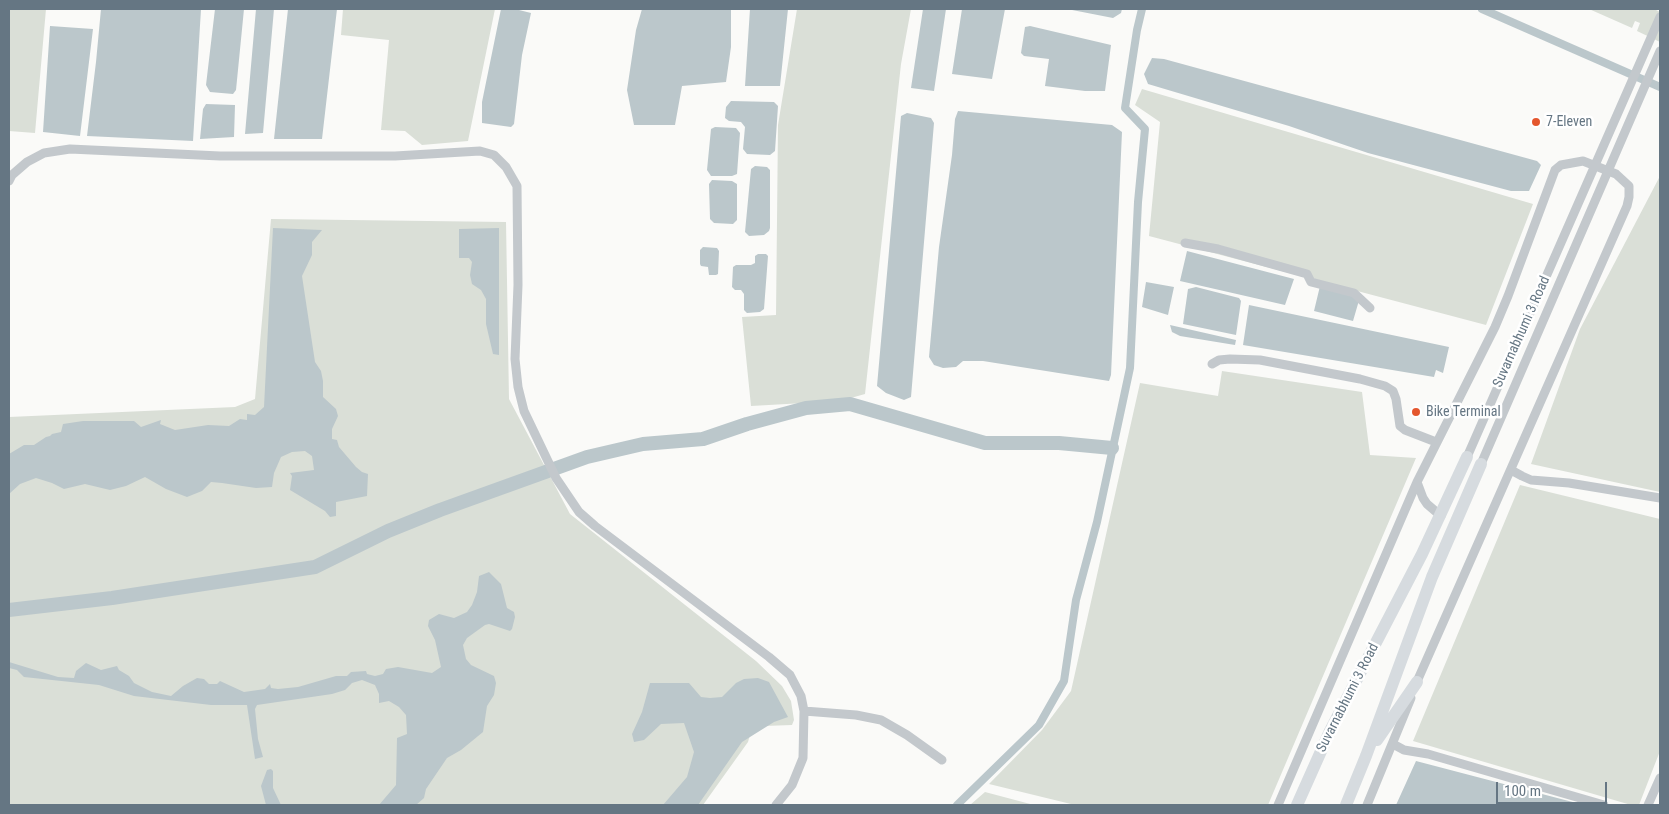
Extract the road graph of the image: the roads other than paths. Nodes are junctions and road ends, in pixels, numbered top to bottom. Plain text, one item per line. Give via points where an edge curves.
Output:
1 (1660, 17) edge
2 (1660, 51) edge
3 (9, 181) edge
4 (1186, 243) dead end
5 (1370, 308) dead end
6 (1212, 364) dead end
7 (1436, 442) junction
8 (1468, 457) joint
9 (1481, 464) joint
10 (1511, 470) junction
11 (1417, 482) junction
12 (1660, 498) edge
13 (1441, 516) junction
14 (1417, 682) junction
15 (804, 710) junction
16 (1393, 744) junction
17 (1366, 756) junction
18 (942, 760) dead end
19 (1660, 778) edge
20 (776, 805) edge
21 (1278, 805) edge
22 (1297, 805) edge
23 (1346, 805) edge
24 (1367, 805) edge
25 (1604, 805) edge
26 (1648, 805) edge

1 - 8 street, Suvarnabhumi 3 Road
2 - 9 street, Suvarnabhumi 3 Road
3 - 15 street via 26,162 44,153 70,149 220,156 395,156 480,151 494,155 517,186 515,359 518,387 524,411 556,478 579,512 595,526 790,675
4 - 5 street via 1307,274 1311,282 1354,293
6 - 7 street via 1230,359 1260,360 1385,386 1393,391 1396,399 1400,426
7 - 10 street via 1498,320 1556,170 1561,164 1583,161 1616,174 1628,186 1627,206
7 - 11 street
8 - 13 main road, Suvarnabhumi 3 Road
9 - 17 main road, Suvarnabhumi 3 Road via 1432,577
10 - 12 street via 1531,480
10 - 14 street
11 - 13 street via 1427,504
11 - 21 street
13 - 22 main road, Suvarnabhumi 3 Road via 1330,731
14 - 16 street
14 - 17 main road
15 - 18 street via 881,720 907,734
15 - 20 street via 803,758 792,785
16 - 24 street
16 - 25 street via 1404,750 1428,754
17 - 23 main road, Suvarnabhumi 3 Road
19 - 26 street

